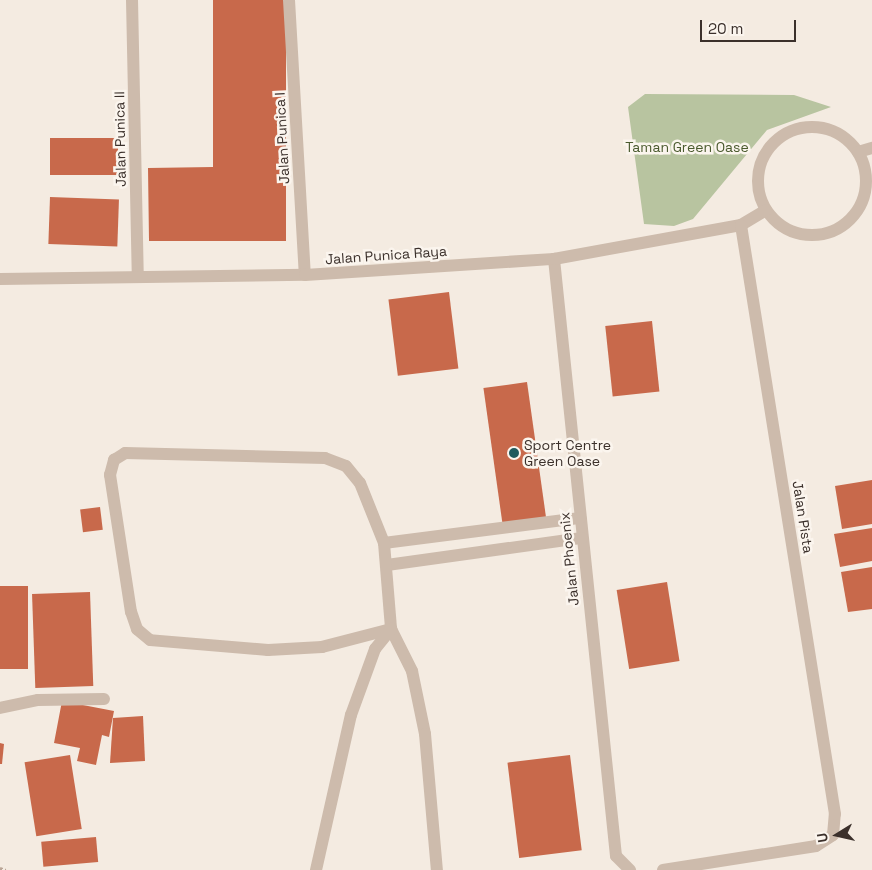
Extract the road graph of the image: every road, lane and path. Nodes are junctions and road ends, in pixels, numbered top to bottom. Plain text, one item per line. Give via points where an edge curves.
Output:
1 (132, 0) edge
2 (289, 0) edge
3 (872, 148) edge
4 (858, 152) junction
5 (766, 210) junction
6 (741, 224) junction
7 (554, 259) junction
8 (305, 275) junction
9 (138, 277) junction
10 (0, 279) edge
11 (580, 518) junction
12 (582, 538) junction
13 (384, 543) junction
14 (387, 565) junction
15 (390, 629) junction
16 (104, 699) dead end
17 (0, 708) edge
18 (0, 868) edge
19 (6, 870) edge
20 (316, 870) edge
21 (437, 870) edge
22 (630, 870) edge
23 (663, 870) edge

1 - 9 street, Jalan Punica II
2 - 8 street, Jalan Punica I
3 - 4 street
4 - 5 street via 866,172 865,194 856,213 841,227 821,235 799,234 780,225
4 - 5 street via 844,136 824,127 803,127 783,134 768,148 759,168 758,189
5 - 6 street, Jalan Punica Raya
6 - 7 street, Jalan Punica Raya
6 - 23 street, Jalan Pista via 835,814 833,835 816,846
7 - 8 street, Jalan Punica Raya
7 - 11 street, Jalan Phoenix
8 - 9 street, Jalan Punica Raya
9 - 10 street, Jalan Punica Raya
11 - 12 street, Jalan Phoenix
11 - 13 street
12 - 14 street
12 - 22 street, Jalan Phoenix via 616,856
13 - 14 street
13 - 15 street via 360,483 346,466 325,458 125,453 114,460 110,475 131,612 138,629 150,640 268,650 322,647
14 - 15 street
15 - 20 street via 375,649 351,715
15 - 21 street via 412,671 423,725
16 - 17 street via 38,700
18 - 19 path

